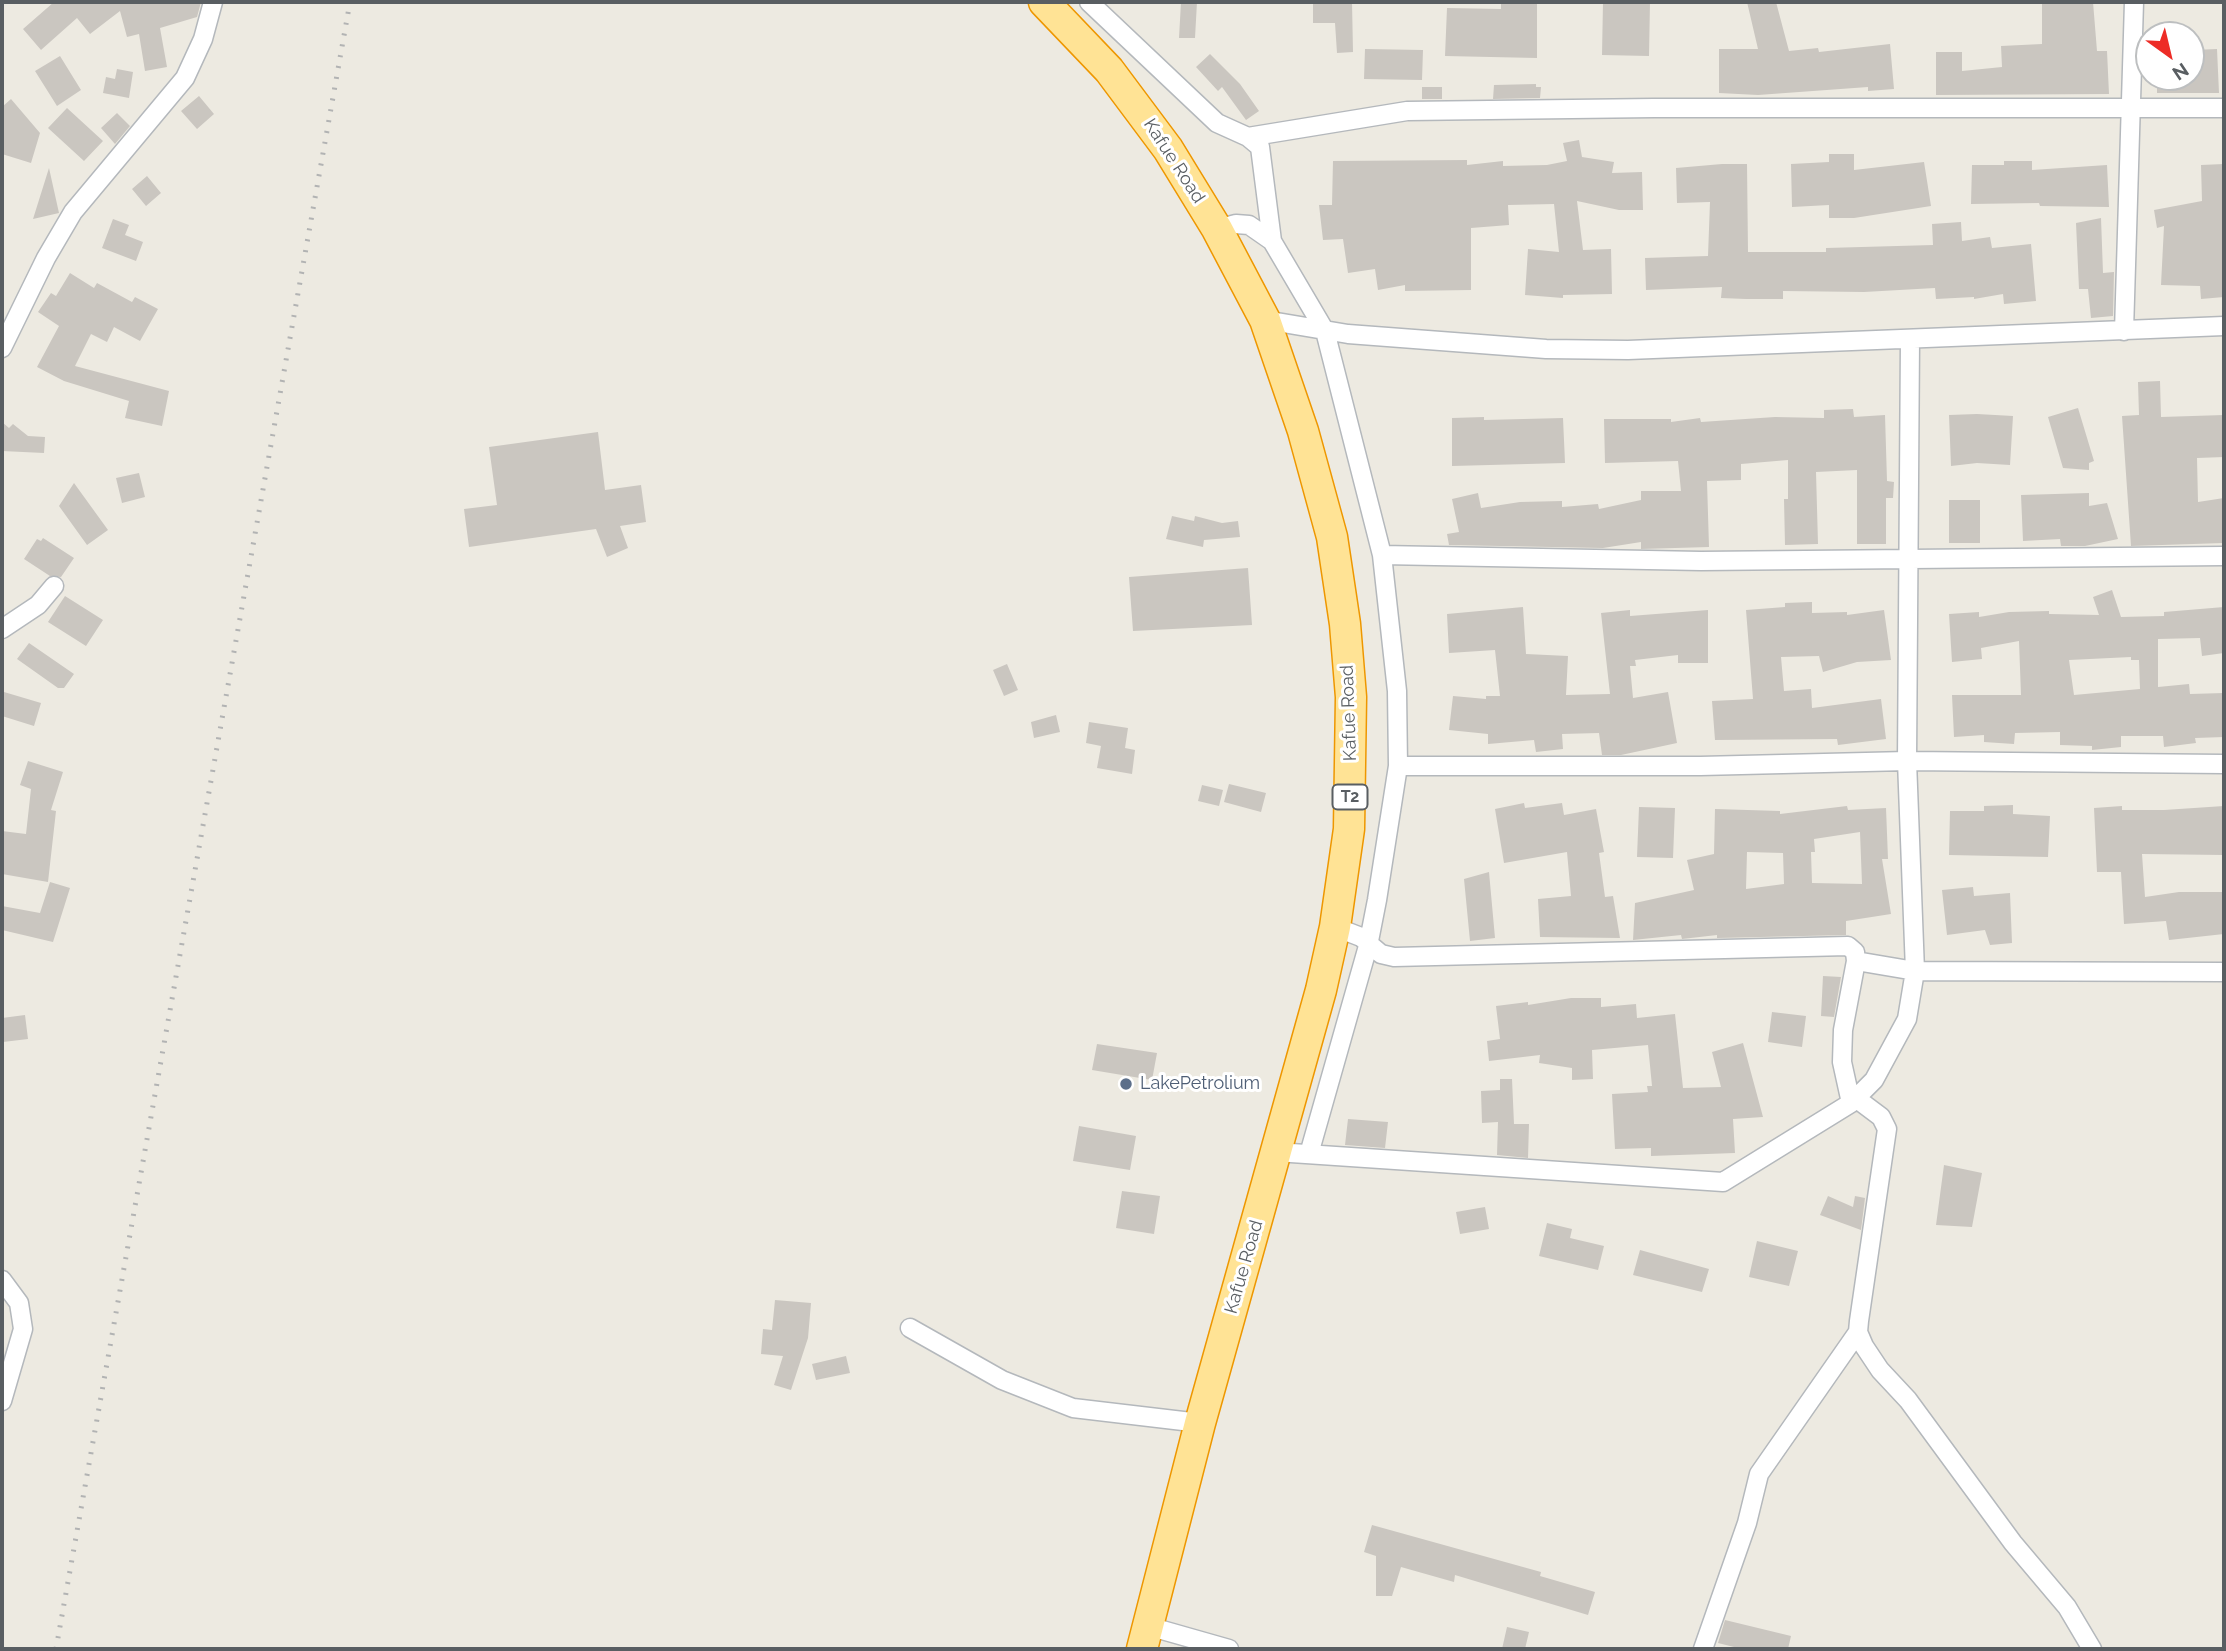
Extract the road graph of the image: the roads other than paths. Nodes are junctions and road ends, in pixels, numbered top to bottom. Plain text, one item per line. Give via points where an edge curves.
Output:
1 (213, 2) edge
2 (1044, 2) edge
3 (1089, 2) edge
4 (2134, 2) edge
5 (2130, 106) junction
6 (2224, 108) edge
7 (1248, 136) junction
8 (1217, 229) junction
9 (1272, 241) junction
10 (1265, 320) junction
11 (2224, 326) edge
12 (1325, 331) junction
13 (2124, 331) junction
14 (1910, 340) junction
15 (2, 348) edge
16 (1382, 555) junction
17 (2224, 556) edge
18 (1910, 560) junction
19 (54, 586) dead end
20 (2, 629) edge
21 (1907, 761) junction
22 (2224, 764) edge
23 (1398, 766) junction
24 (1335, 927) junction
25 (1368, 946) junction
26 (1856, 961) junction
27 (1915, 971) junction
28 (2224, 972) edge
29 (1854, 1101) junction
30 (1276, 1152) junction
31 (1309, 1154) junction
32 (2, 1280) edge
33 (910, 1328) dead end
34 (1858, 1332) junction
35 (2, 1401) edge
36 (1200, 1423) junction
37 (1145, 1638) edge
38 (1229, 1649) edge
39 (1703, 1649) edge
40 (2092, 1649) edge

1 - 15 street via 185,78 73,212
2 - 8 highway, Kafue Road / T2 via 1137,105
3 - 7 street via 1217,124
4 - 5 street
5 - 6 street
5 - 7 street via 1406,111
5 - 13 street
7 - 9 street via 1260,147
8 - 9 street via 1249,225
8 - 10 highway, Kafue Road / T2
9 - 12 street
10 - 12 street
10 - 24 highway, Kafue Road / T2 via 1323,498 1345,624 1351,773 1349,829
11 - 13 street
12 - 14 street via 1546,349
12 - 16 street
13 - 14 street
14 - 18 street
16 - 18 street
16 - 23 street via 1397,691
17 - 18 street
18 - 21 street
19 - 20 street via 38,605
21 - 22 street
21 - 23 street
21 - 27 street
23 - 25 street
24 - 25 street via 1361,937
24 - 30 highway, Kafue Road / T2
25 - 26 street via 1394,957 1841,944 1854,952
25 - 31 street
26 - 27 street
26 - 29 street via 1842,1047 1844,1079
27 - 28 street
27 - 29 street via 1913,996 1899,1040 1874,1080
29 - 31 street via 1731,1178 1712,1183
29 - 34 street via 1881,1116 1886,1129
30 - 31 street
30 - 36 highway, Kafue Road / T2
32 - 35 street via 19,1303 23,1329
33 - 36 street via 1002,1380 1073,1408
34 - 39 street via 1759,1474 1747,1524
34 - 40 street via 1880,1370 1909,1399 2013,1543 2067,1607
36 - 37 highway, Kafue Road / T2
37 - 38 street

